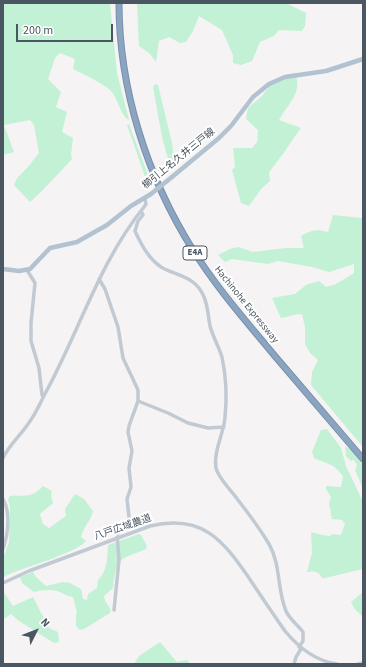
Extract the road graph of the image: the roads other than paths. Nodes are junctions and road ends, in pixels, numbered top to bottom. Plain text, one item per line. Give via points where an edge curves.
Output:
1 (120, 3) edge
2 (363, 59) edge
3 (145, 199) junction
4 (141, 212) junction
5 (3, 268) edge
6 (27, 270) junction
7 (99, 279) junction
8 (43, 398) junction
9 (138, 401) junction
10 (224, 427) junction
11 (363, 454) edge
12 (3, 458) edge
13 (363, 459) edge
14 (3, 498) edge
15 (118, 538) junction
16 (3, 548) edge
17 (3, 583) edge
18 (114, 610) dead end
19 (300, 648) junction
20 (363, 663) edge
21 (294, 664) edge
22 (337, 664) edge
23 (358, 664) edge

1 - 11 highway, Hachinohe Expressway / E4A via 127,66 138,119 156,170 178,218 209,269 240,309
1 - 13 highway, Hachinohe Expressway / E4A via 120,37 124,66 136,119 153,171 176,220 203,265 237,311
2 - 3 main road, 櫛引上名久井三戸線, bridge via 326,71 285,77 269,84 253,96 219,138
3 - 4 street via 146,204
3 - 6 main road, 櫛引上名久井三戸線 via 77,242 50,248
4 - 7 street via 123,236
4 - 10 street via 135,231 144,250 160,266 186,276 204,296 224,369
5 - 6 main road via 13,271
6 - 8 street via 36,283 31,341 39,368
7 - 8 street
7 - 9 street via 118,327 124,358 138,390
8 - 12 street via 30,422
9 - 10 street via 188,423 208,428
9 - 15 street via 128,432 132,451 129,468 131,487 127,499 129,517 118,533
10 - 19 street via 216,456 216,468 272,550 287,613 303,632
14 - 16 street via 7,514
15 - 17 street, 八戸広域農道
15 - 18 street via 119,560
15 - 19 street, 八戸広域農道 via 164,523 189,524 210,533 230,551 283,628
19 - 21 street
19 - 22 street, 八戸広域農道 via 320,660
20 - 23 street

